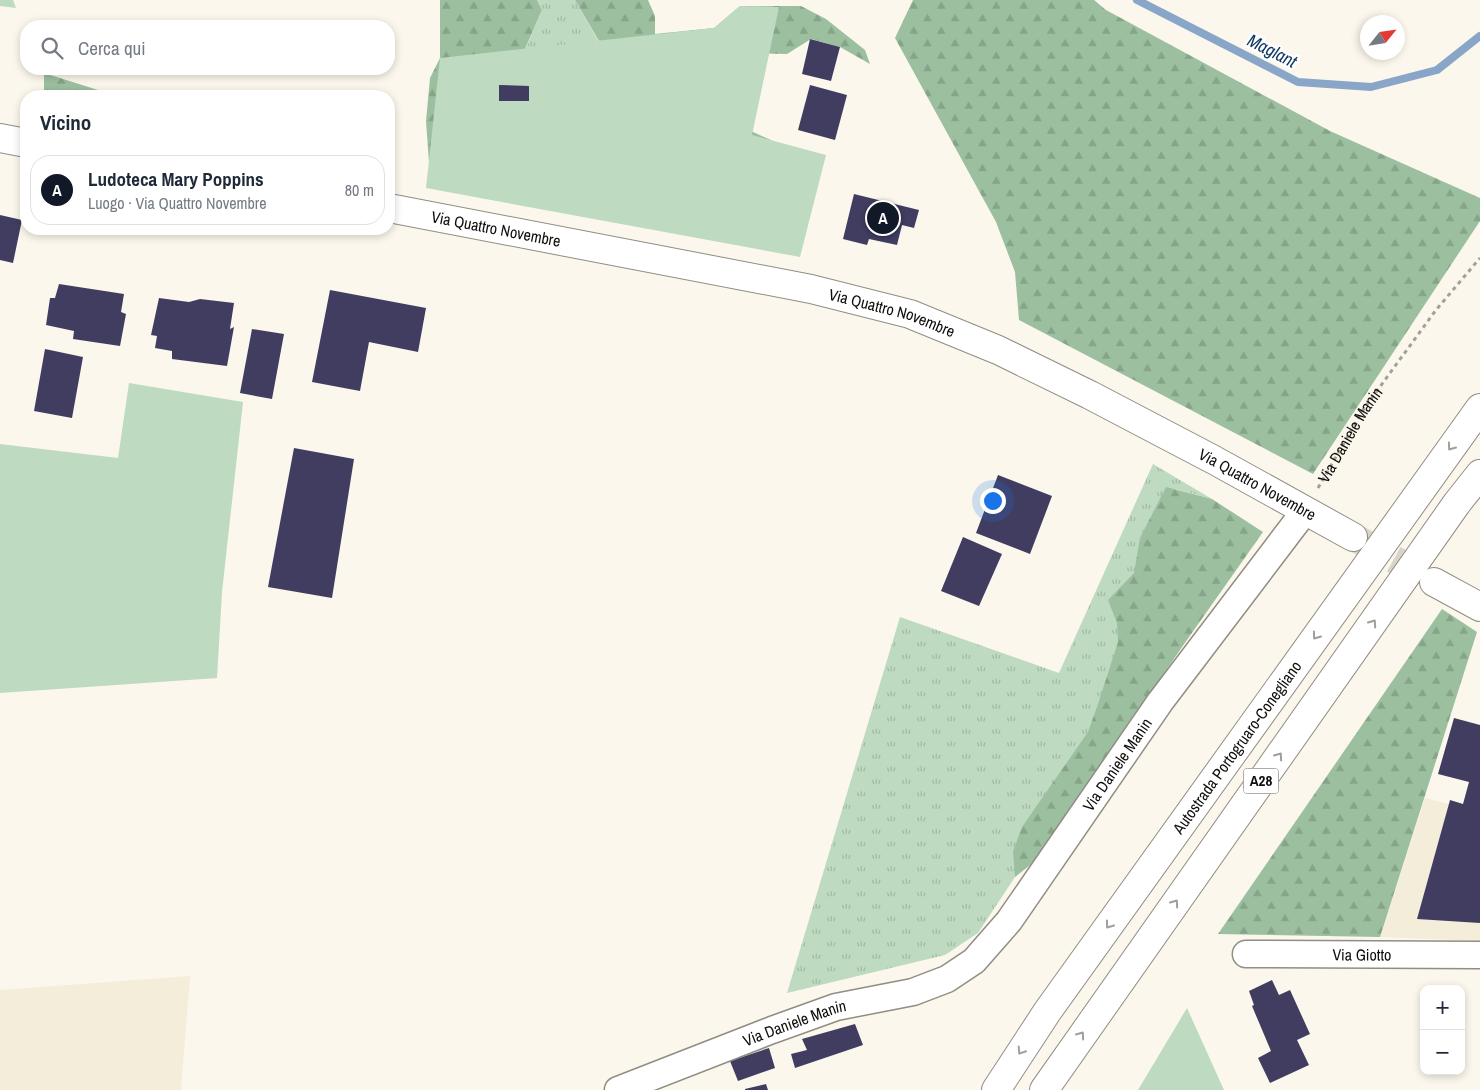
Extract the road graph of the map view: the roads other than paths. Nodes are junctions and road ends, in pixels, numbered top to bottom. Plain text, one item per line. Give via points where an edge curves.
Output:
1 (0, 138) edge
2 (20, 141) edge
3 (395, 209) edge
4 (1480, 408) edge
5 (1480, 474) edge
6 (1304, 511) junction
7 (1353, 537) tunnel mouth
8 (1434, 582) tunnel mouth
9 (1480, 607) edge
10 (1246, 954) dead end
11 (1480, 954) edge
12 (1049, 1083) edge
13 (618, 1090) edge
14 (996, 1090) edge

1 - 2 main road
3 - 6 main road, Via Quattro Novembre via 801,287 910,314 998,350 1090,395
4 -> 14 main road, Autostrada Portogruaro-Conegliano / A28 via 1047,1012
12 -> 5 main road, A28
6 - 7 main road, Via Quattro Novembre
6 - 13 street, Via Daniele Manin via 1160,702 1009,921 974,961 947,979 913,992 836,1007
8 - 9 main road
10 - 11 street, Via Giotto

